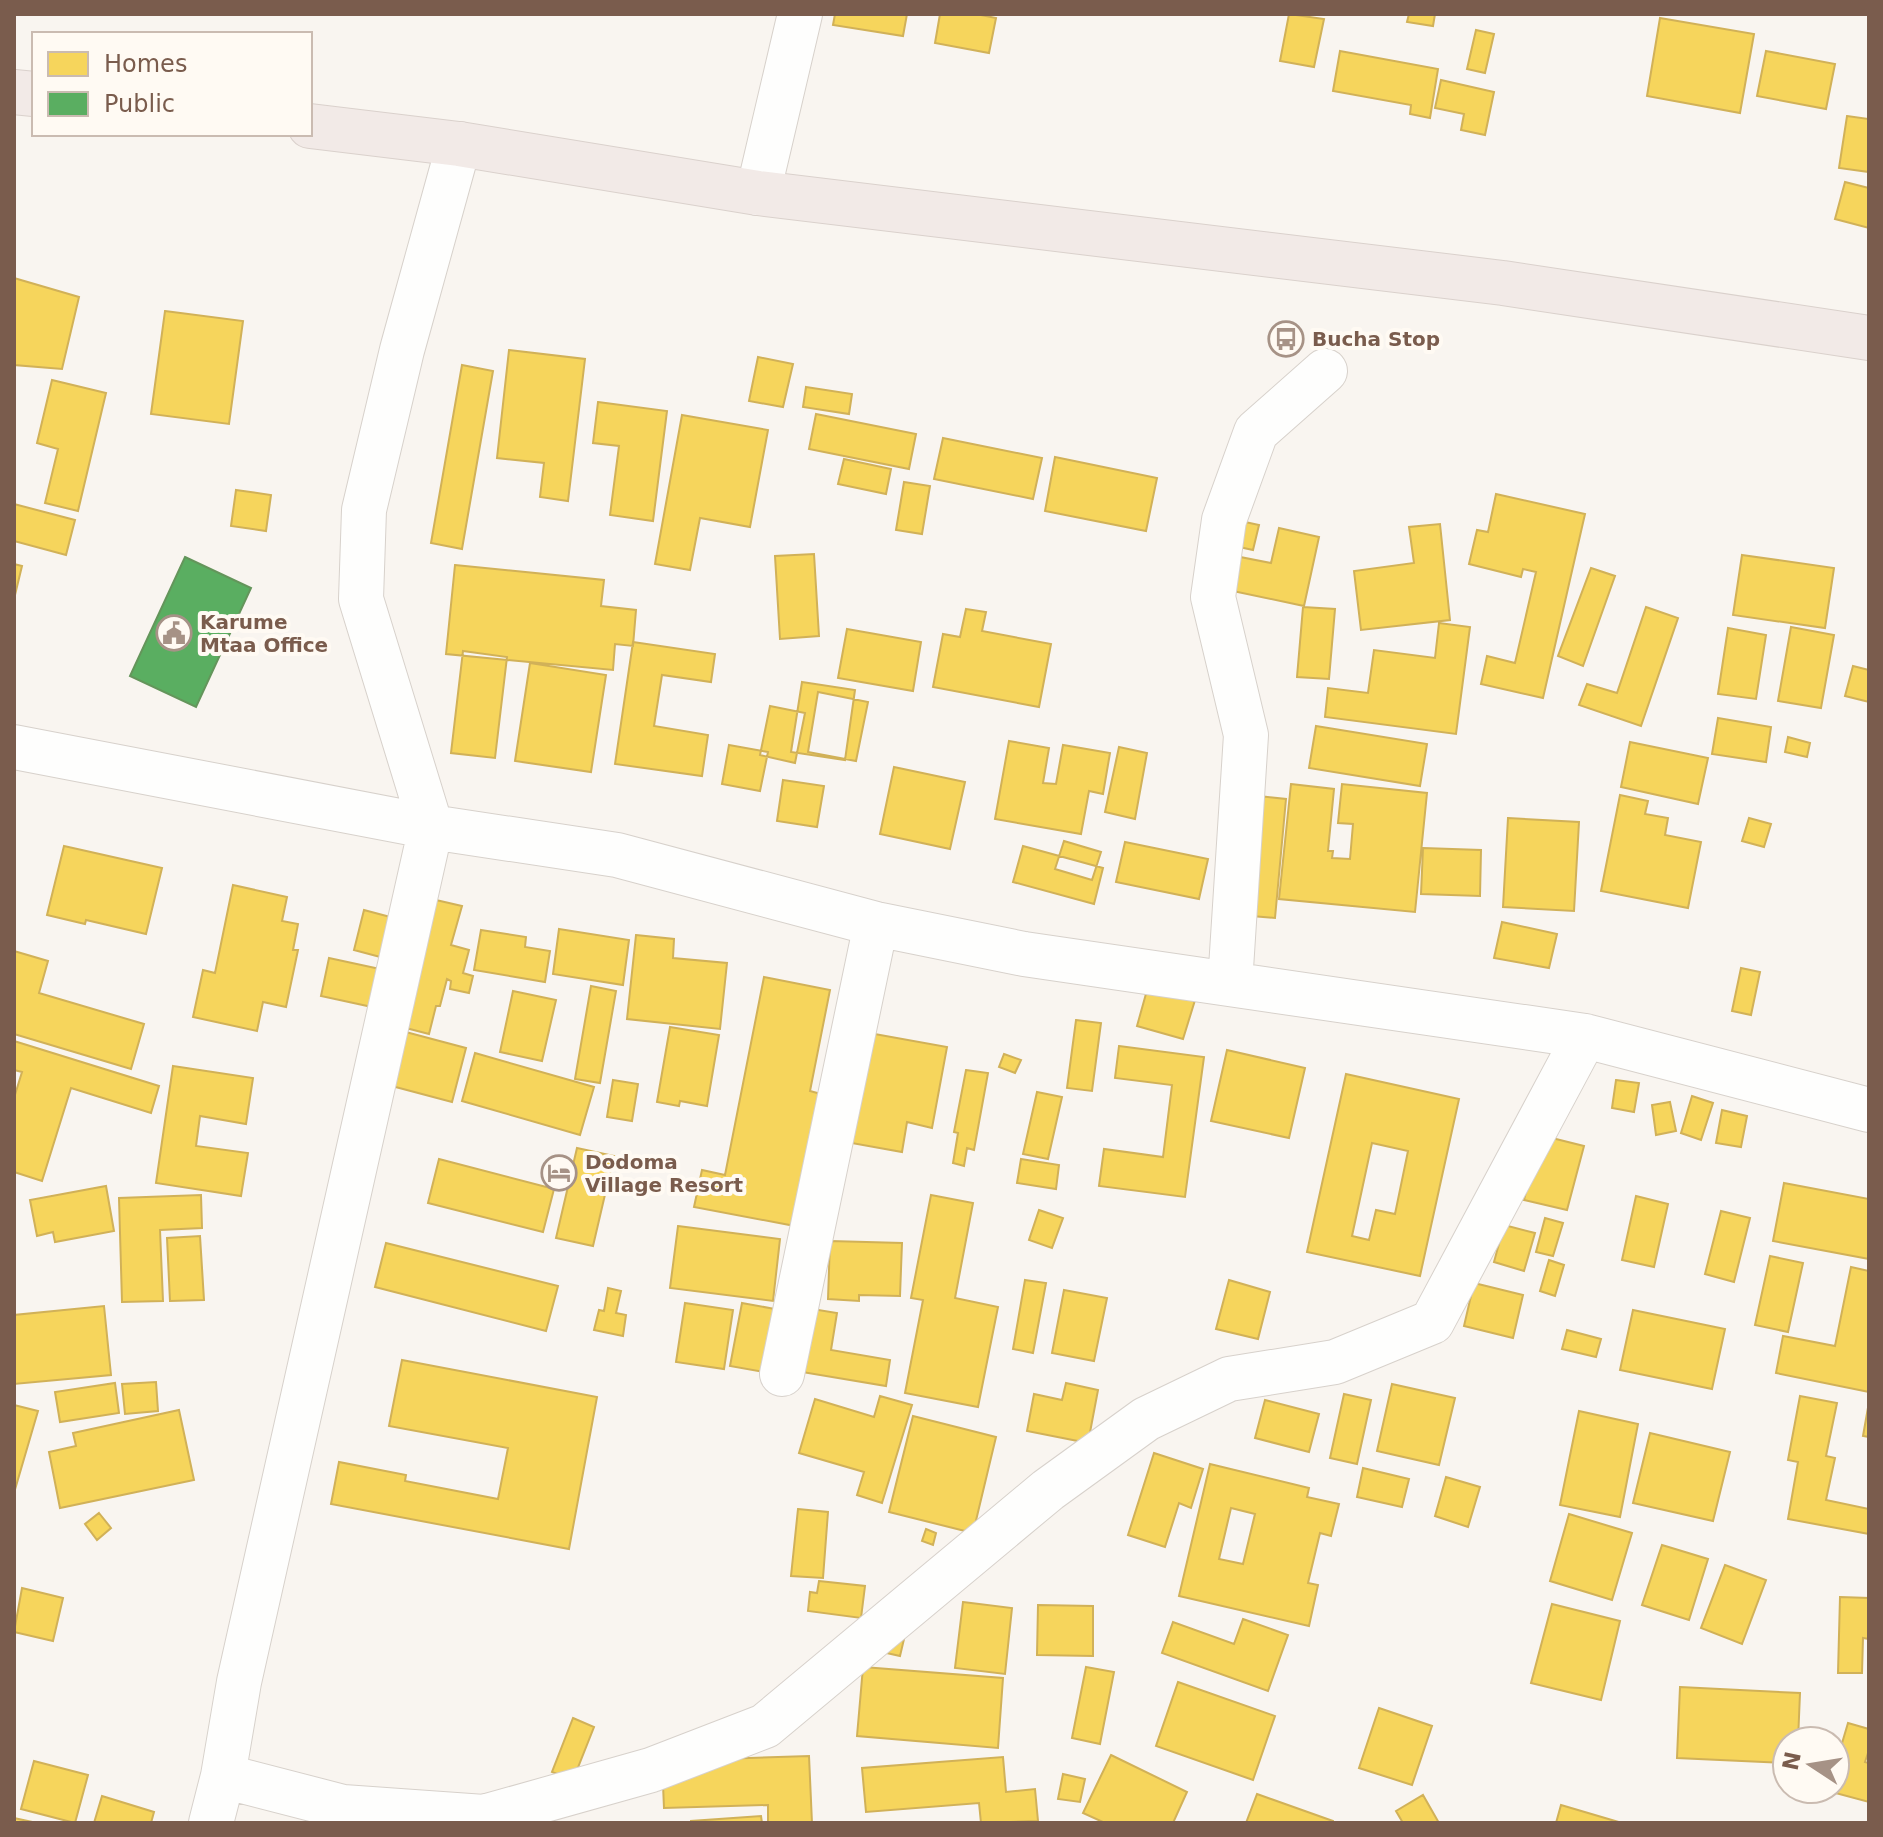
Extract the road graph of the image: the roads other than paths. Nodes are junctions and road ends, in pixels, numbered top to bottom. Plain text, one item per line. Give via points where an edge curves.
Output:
1 (800, 14) edge
2 (312, 126) edge
3 (459, 144) junction
4 (758, 193) junction
5 (1869, 338) edge
6 (1325, 371) dead end
7 (14, 747) edge
8 (431, 827) junction
9 (876, 924) junction
10 (1230, 984) junction
11 (1585, 1036) junction
12 (1869, 1110) edge
13 (782, 1374) dead end
14 (223, 1776) junction
15 (211, 1823) edge

1 - 4 street
2 - 3 highway
3 - 4 highway
3 - 8 street via 364,510 361,599
4 - 5 highway via 1503,283
6 - 10 street via 1256,432 1224,520 1213,597 1246,735
7 - 8 street
8 - 9 street via 617,855
8 - 14 street via 239,1682
9 - 10 street via 1024,954
9 - 13 street
10 - 11 street
11 - 12 street
11 - 14 street via 1432,1322 1335,1362 1229,1379 1146,1419 1048,1490 765,1726 651,1770 484,1817 343,1807
14 - 15 street

